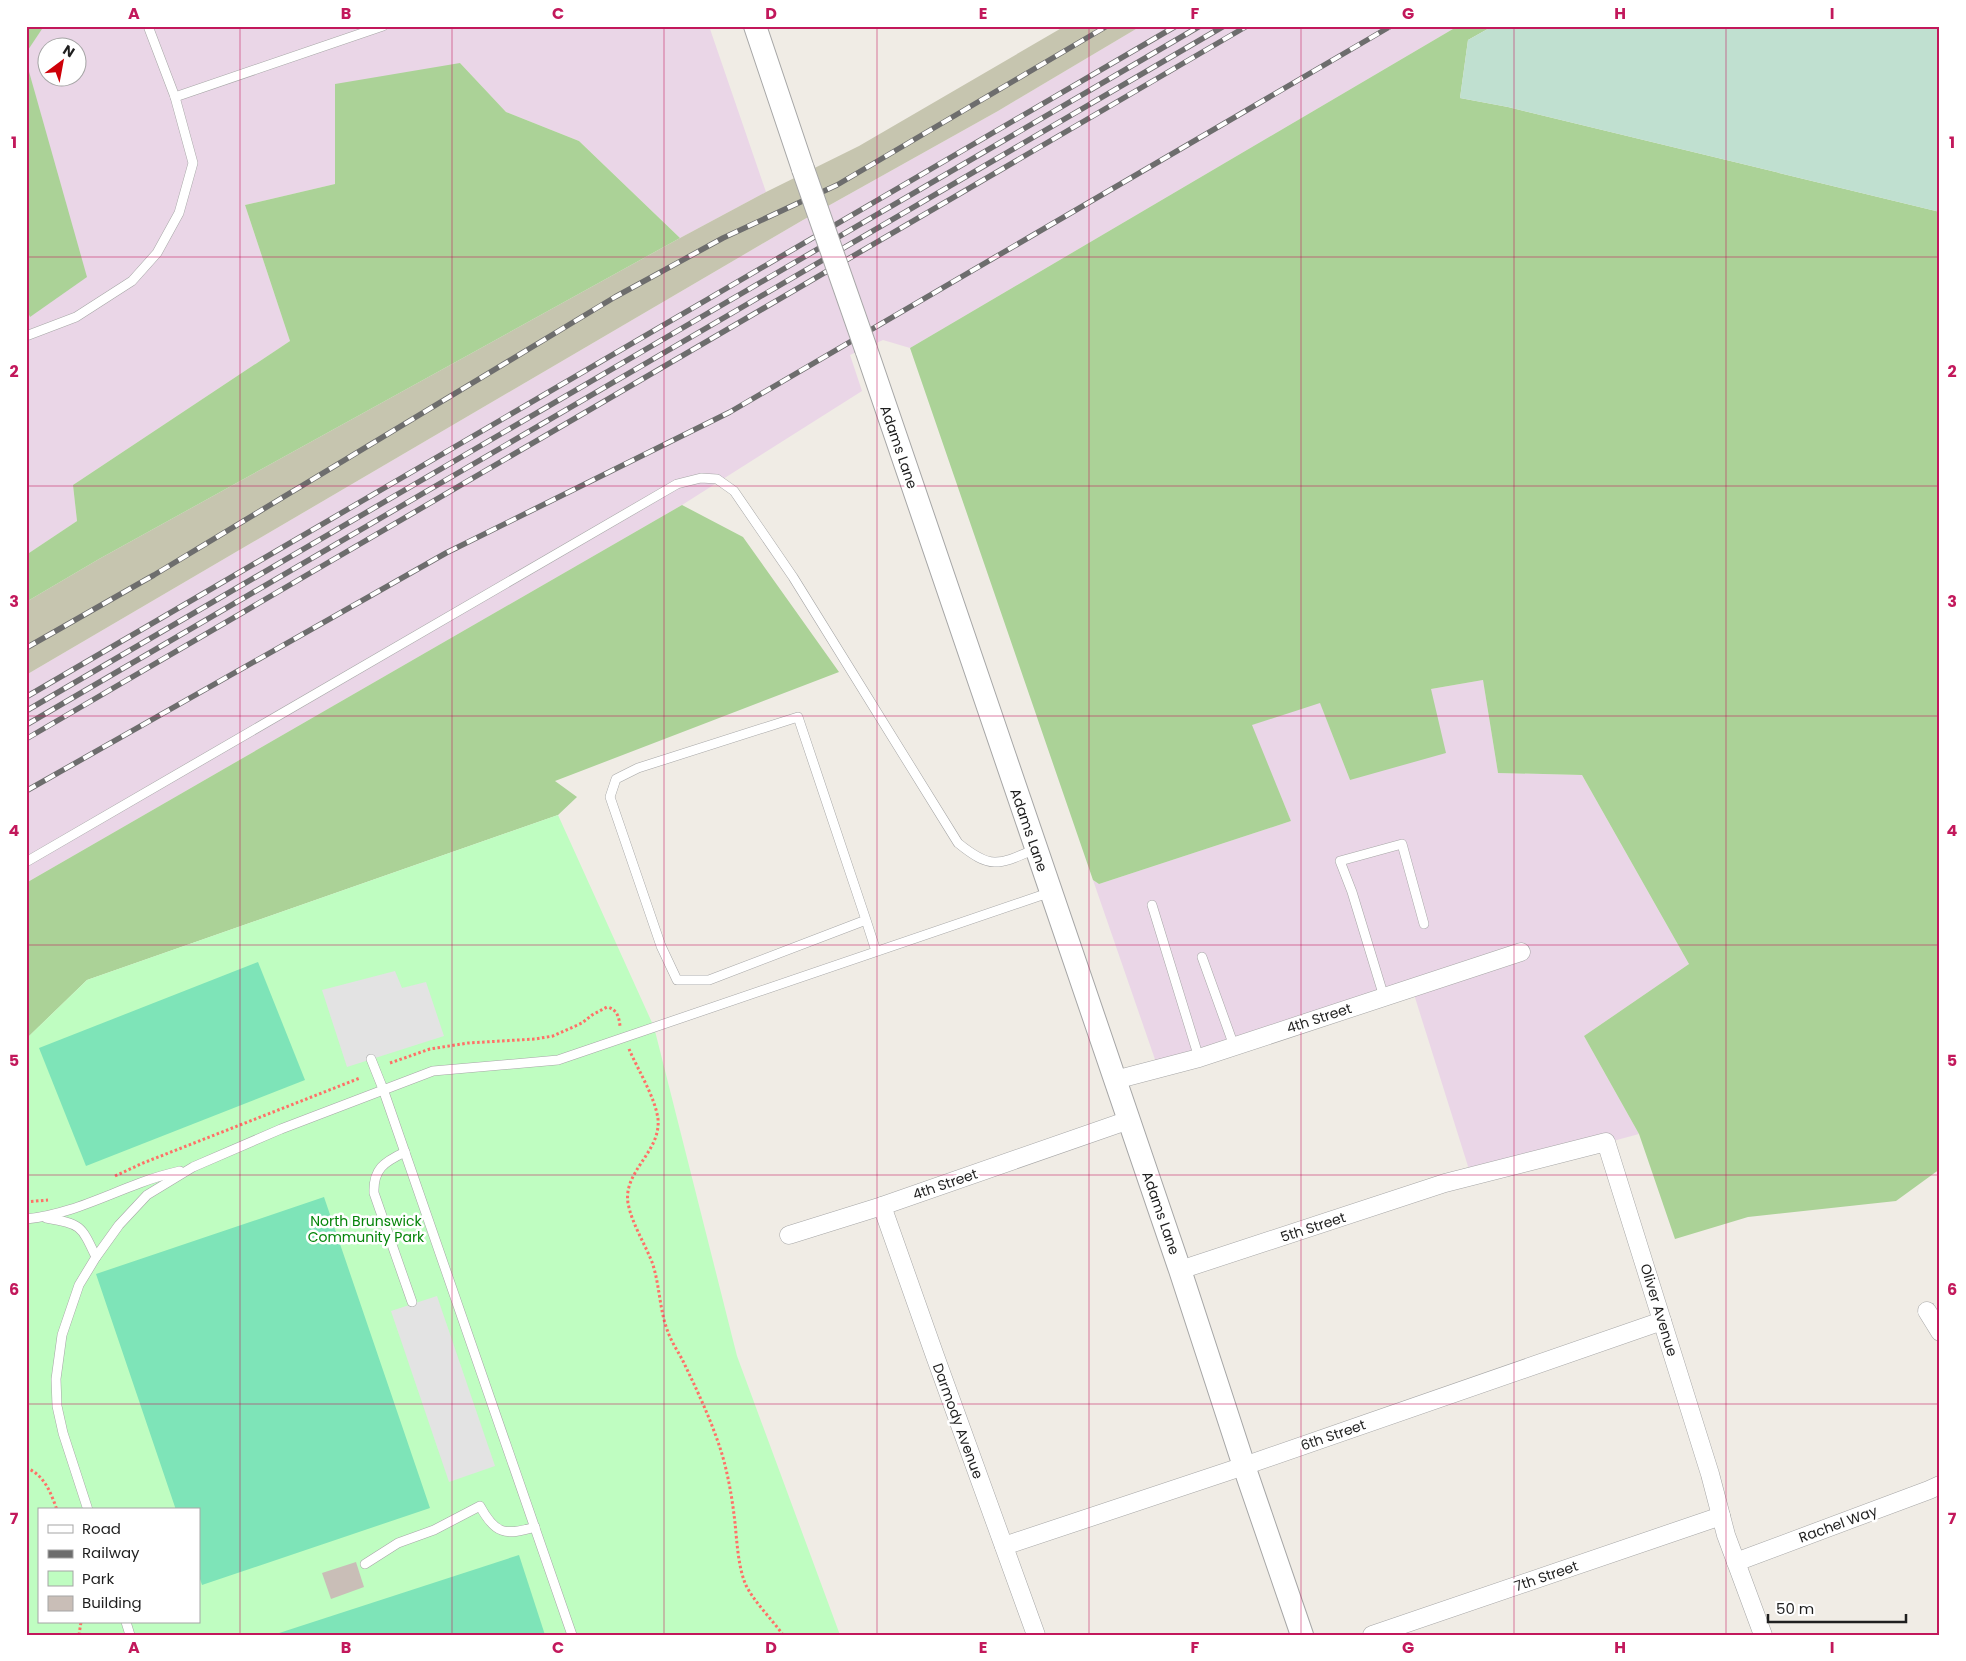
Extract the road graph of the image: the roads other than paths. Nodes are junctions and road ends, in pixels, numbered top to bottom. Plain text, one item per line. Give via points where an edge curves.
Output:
1 (148, 26) edge
2 (383, 26) edge
3 (755, 26) edge
4 (175, 97) junction
5 (26, 336) edge
6 (1035, 848) junction
7 (26, 862) edge
8 (1051, 892) junction
9 (1152, 905) dead end
10 (866, 920) junction
11 (1424, 924) dead end
12 (876, 951) junction
13 (1521, 952) dead end
14 (1202, 957) dead end
15 (1384, 997) junction
16 (1234, 1046) junction
17 (1199, 1058) junction
18 (371, 1060) dead end
19 (1115, 1080) junction
20 (383, 1089) junction
21 (1129, 1120) junction
22 (405, 1152) junction
23 (193, 1167) junction
24 (1445, 1183) joint
25 (882, 1206) junction
26 (43, 1217) junction
27 (26, 1219) edge
28 (789, 1235) dead end
29 (96, 1256) junction
30 (1180, 1270) junction
31 (412, 1302) dead end
32 (1927, 1311) dead end
33 (1662, 1321) junction
34 (1940, 1332) edge
35 (1244, 1466) junction
36 (1940, 1485) edge
37 (87, 1508) edge
38 (1721, 1516) junction
39 (535, 1527) junction
40 (1004, 1546) junction
41 (1736, 1562) junction
42 (365, 1564) dead end
43 (572, 1635) edge
44 (1036, 1635) edge
45 (1302, 1635) edge
46 (1372, 1635) edge
47 (1763, 1635) edge

1 - 4 lane
2 - 4 lane
3 - 6 street, Adams Lane, bridge
4 - 5 lane via 193,163 179,213 157,253 132,281 76,317
6 - 7 lane via 1008,861 991,863 975,857 958,843 804,594 734,491 717,479 701,478 677,484
6 - 8 street, Adams Lane
8 - 12 lane
8 - 19 street, Adams Lane
9 - 17 lane
10 - 10 lane via 709,980 676,980 661,946 610,797 616,779 638,768 798,717
10 - 12 lane
11 - 15 lane via 1402,844 1340,860
12 - 20 lane via 558,1060 433,1071
13 - 15 street, 4th Street
14 - 16 lane
15 - 16 street, 4th Street
16 - 17 street, 4th Street
17 - 19 street, 4th Street
18 - 20 lane
19 - 21 street, Adams Lane
20 - 22 lane
20 - 23 lane
21 - 25 street, 4th Street
21 - 30 street, Adams Lane
22 - 31 lane via 382,1165 377,1172 374,1193
22 - 39 lane
23 - 26 lane via 142,1182 84,1206
23 - 29 lane via 146,1196
24 - 30 street, 5th Street
24 - 33 street, Oliver Avenue via 1606,1142
25 - 28 street, 4th Street
25 - 40 street, Darmody Avenue
26 - 27 lane
26 - 29 lane via 70,1222 84,1232
29 - 37 lane via 79,1285 62,1335 56,1379 63,1433
30 - 35 street, Adams Lane
32 - 34 street
33 - 35 street, 6th Street
33 - 38 street, Oliver Avenue
35 - 40 street, 6th Street
35 - 45 street, Adams Lane
36 - 41 street, Rachel Way
38 - 41 street, Oliver Avenue
38 - 46 street, 7th Street
39 - 42 lane via 511,1533 502,1531 493,1526 480,1506 434,1530 398,1543
39 - 43 lane
40 - 44 street, Darmody Avenue
41 - 47 street, Oliver Avenue

